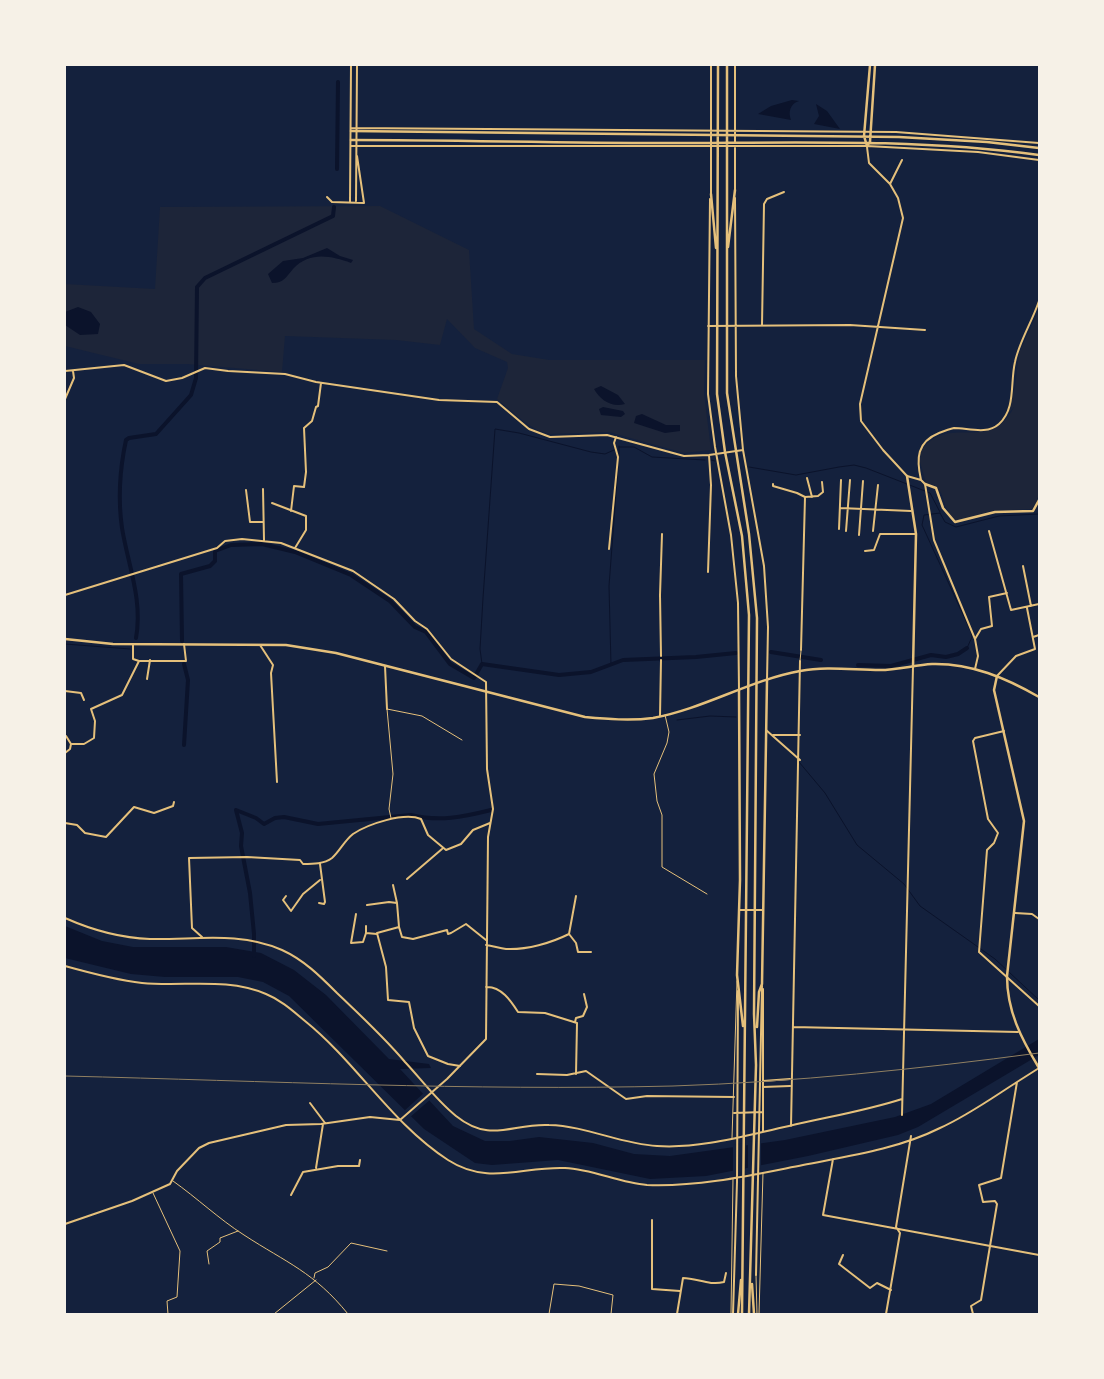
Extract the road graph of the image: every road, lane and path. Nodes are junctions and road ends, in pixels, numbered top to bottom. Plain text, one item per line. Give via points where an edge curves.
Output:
1 (351, 65) edge
2 (357, 65) edge
3 (711, 65) edge
4 (718, 65) edge
5 (727, 65) edge
6 (735, 65) edge
7 (870, 65) edge
8 (875, 65) edge
9 (726, 129) junction
10 (351, 130) junction
11 (357, 130) junction
12 (711, 130) junction
13 (717, 130) junction
14 (736, 130) junction
15 (865, 131) junction
16 (870, 131) junction
17 (710, 136) junction
18 (717, 136) junction
19 (726, 136) junction
20 (736, 136) junction
21 (864, 136) junction
22 (870, 136) junction
23 (351, 140) junction
24 (357, 140) junction
25 (711, 142) junction
26 (717, 142) junction
27 (726, 142) junction
28 (736, 142) junction
29 (865, 142) junction
30 (870, 142) junction
31 (1039, 143) edge
32 (351, 146) junction
33 (357, 146) junction
34 (716, 146) junction
35 (735, 146) junction
36 (867, 146) junction
37 (711, 147) junction
38 (726, 147) junction
39 (1039, 148) edge
40 (356, 153) junction
41 (1039, 155) edge
42 (902, 160) dead end
43 (1039, 160) edge
44 (890, 184) junction
45 (735, 190) junction
46 (784, 192) dead end
47 (710, 194) junction
48 (327, 197) dead end
49 (350, 201) junction
50 (356, 201) junction
51 (727, 256) junction
52 (717, 267) junction
53 (1039, 302) edge
54 (762, 325) junction
55 (708, 326) junction
56 (719, 326) junction
57 (728, 326) junction
58 (737, 326) junction
59 (879, 326) junction
60 (925, 330) dead end
61 (74, 370) junction
62 (65, 371) edge
63 (321, 383) junction
64 (65, 399) edge
65 (616, 437) junction
66 (743, 450) junction
67 (735, 451) junction
68 (725, 452) junction
69 (716, 454) junction
70 (709, 455) junction
71 (907, 476) junction
72 (807, 478) dead end
73 (841, 480) dead end
74 (850, 480) dead end
75 (921, 480) junction
76 (863, 481) dead end
77 (822, 482) dead end
78 (773, 484) dead end
79 (925, 484) junction
80 (878, 485) dead end
81 (263, 489) dead end
82 (246, 490) dead end
83 (805, 498) junction
84 (812, 498) junction
85 (1039, 500) edge
86 (272, 503) dead end
87 (840, 508) junction
88 (848, 509) junction
89 (861, 510) junction
90 (875, 510) junction
91 (911, 511) junction
92 (291, 512) junction
93 (263, 522) junction
94 (839, 529) dead end
95 (846, 531) dead end
96 (873, 531) dead end
97 (989, 531) dead end
98 (662, 534) dead end
99 (916, 534) junction
100 (859, 535) dead end
101 (264, 540) junction
102 (296, 548) junction
103 (609, 549) dead end
104 (866, 551) dead end
105 (1023, 566) dead end
106 (708, 572) dead end
107 (1008, 593) junction
108 (65, 595) edge
109 (1039, 604) edge
110 (1031, 606) junction
111 (1027, 607) junction
112 (1039, 635) edge
113 (1033, 636) junction
114 (976, 639) junction
115 (65, 641) edge
116 (133, 644) junction
117 (184, 644) junction
118 (260, 645) junction
119 (801, 650) joint
120 (661, 656) joint
121 (150, 660) junction
122 (661, 660) joint
123 (800, 661) joint
124 (139, 662) junction
125 (385, 665) junction
126 (913, 667) junction
127 (975, 669) junction
128 (800, 671) junction
129 (997, 676) junction
130 (147, 679) dead end
131 (767, 680) junction
132 (756, 684) junction
133 (749, 686) junction
134 (485, 690) junction
135 (739, 690) junction
136 (65, 691) edge
137 (1039, 697) edge
138 (84, 700) dead end
139 (387, 709) junction
140 (665, 715) junction
141 (660, 716) junction
142 (766, 730) junction
143 (1004, 731) junction
144 (773, 735) junction
145 (66, 736) edge
146 (800, 736) junction
147 (462, 740) dead end
148 (71, 744) junction
149 (65, 753) edge
150 (800, 760) junction
151 (65, 780) edge
152 (277, 782) dead end
153 (65, 785) edge
154 (174, 802) dead end
155 (391, 819) junction
156 (65, 823) edge
157 (490, 823) junction
158 (442, 849) junction
159 (320, 864) junction
160 (407, 879) dead end
161 (320, 880) junction
162 (393, 885) dead end
163 (708, 894) dead end
164 (286, 896) dead end
165 (576, 896) dead end
166 (319, 903) dead end
167 (397, 903) junction
168 (367, 906) dead end
169 (739, 910) junction
170 (746, 910) junction
171 (755, 910) junction
172 (762, 910) junction
173 (1015, 912) junction
174 (1039, 913) edge
175 (356, 914) dead end
176 (65, 918) edge
177 (1038, 918) edge
178 (366, 926) dead end
179 (399, 927) junction
180 (366, 934) junction
181 (377, 934) junction
182 (569, 934) junction
183 (202, 937) junction
184 (486, 940) junction
185 (486, 945) junction
186 (591, 952) dead end
187 (65, 966) edge
188 (737, 975) junction
189 (1007, 976) junction
190 (762, 984) junction
191 (486, 987) junction
192 (738, 989) junction
193 (584, 994) dead end
194 (1039, 1006) edge
195 (575, 1022) junction
196 (792, 1027) junction
197 (904, 1029) junction
198 (1018, 1032) junction
199 (756, 1033) junction
200 (744, 1035) junction
201 (460, 1066) junction
202 (1039, 1068) edge
203 (537, 1074) dead end
204 (576, 1074) junction
205 (763, 1080) junction
206 (790, 1080) junction
207 (1017, 1082) junction
208 (790, 1086) junction
209 (763, 1087) junction
210 (430, 1094) junction
211 (734, 1097) junction
212 (902, 1099) junction
213 (310, 1103) dead end
214 (763, 1112) junction
215 (734, 1113) junction
216 (902, 1115) dead end
217 (401, 1119) junction
218 (324, 1123) junction
219 (791, 1126) junction
220 (763, 1132) junction
221 (732, 1138) junction
222 (911, 1138) junction
223 (833, 1159) junction
224 (360, 1160) dead end
225 (316, 1169) junction
226 (763, 1173) junction
227 (733, 1178) junction
228 (174, 1181) junction
229 (153, 1193) junction
230 (291, 1195) dead end
231 (652, 1220) dead end
232 (65, 1224) edge
233 (897, 1230) junction
234 (239, 1231) junction
235 (990, 1244) junction
236 (387, 1251) dead end
237 (843, 1255) dead end
238 (1039, 1255) edge
239 (209, 1264) dead end
240 (726, 1273) dead end
241 (742, 1274) junction
242 (756, 1274) joint
243 (751, 1277) junction
244 (315, 1279) junction
245 (891, 1290) junction
246 (680, 1291) junction
247 (168, 1314) edge
248 (274, 1314) edge
249 (348, 1314) edge
250 (549, 1314) edge
251 (611, 1314) edge
252 (676, 1314) edge
253 (732, 1314) edge
254 (738, 1314) edge
255 (742, 1314) edge
256 (749, 1314) edge
257 (757, 1314) edge
258 (886, 1314) edge
259 (973, 1314) edge

1 - 10 street
2 - 11 street
3 - 12 street
4 - 13 street
5 - 9 street
6 - 14 street
7 - 15 street
8 - 16 street
9 - 13 street
9 - 14 street
9 - 19 street
10 - 11 street
10 - 23 street
11 - 12 street
11 - 17 street
11 - 24 street
12 - 13 street
12 - 17 street
13 - 18 street
14 - 15 street
14 - 20 street
15 - 16 street
15 - 21 street
16 - 22 street
16 - 31 street
17 - 18 street
17 - 25 street
18 - 19 street
18 - 26 street
19 - 20 street
19 - 27 street
20 - 21 street
20 - 28 street
21 - 22 street
21 - 29 street
22 - 30 street
22 - 39 street
23 - 24 street
23 - 32 street
24 - 25 street
24 - 33 street
25 - 26 street
25 - 37 street
26 - 27 street
26 - 34 street
27 - 28 street
27 - 38 street
28 - 29 street
28 - 35 street
29 - 30 street
29 - 36 street
30 - 36 street
30 - 41 street via 987,148
32 - 33 street
32 - 49 street
33 - 37 street
33 - 40 street
34 - 37 street
34 - 38 street
34 - 52 street
35 - 36 street
35 - 38 street
35 - 45 street
36 - 43 street via 978,152
36 - 44 street via 869,163
37 - 47 street
38 - 51 street
40 - 50 street
40 - 50 street via 364,203
42 - 44 street
44 - 59 street via 903,218
45 - 51 street
45 - 58 street
46 - 54 street via 767,199 764,204
47 - 52 street
47 - 55 street
48 - 49 street via 332,202
49 - 50 street
51 - 57 street
52 - 56 street
53 - 75 street via 1017,354 1006,416 991,428 979,431 950,428 927,439 918,455
54 - 58 street
54 - 59 street
55 - 56 street
55 - 69 street via 708,394
56 - 57 street
56 - 68 street via 718,394
57 - 58 street
57 - 67 street via 726,393
58 - 66 street via 736,376
59 - 60 street
59 - 71 street via 860,404 861,420
61 - 62 street
61 - 63 street via 124,365 166,381 205,368 285,374
61 - 64 street
63 - 65 street via 439,400 497,402 523,425 542,435
63 - 92 street via 318,406 312,421 304,428 304,487 294,486
65 - 70 street via 684,456
65 - 103 street via 614,443 618,457
66 - 67 street
66 - 131 street via 764,566
67 - 68 street
67 - 132 street via 753,569 757,618
68 - 69 street
68 - 133 street via 742,536 749,615
69 - 70 street
69 - 135 street via 731,535 738,603
70 - 106 street
71 - 75 street
71 - 91 street
72 - 84 street
73 - 87 street
74 - 88 street
75 - 79 street
76 - 89 street
77 - 84 street via 822,492
78 - 83 street
79 - 85 street via 936,488 943,508 955,522 995,512 1033,511
79 - 114 street via 940,560
80 - 90 street
81 - 93 street
82 - 93 street via 250,522
83 - 84 street
83 - 119 street
86 - 92 street
87 - 88 street
87 - 94 street
88 - 89 street
88 - 95 street
89 - 90 street
89 - 100 street
90 - 91 street
90 - 96 street
91 - 99 street
92 - 102 street via 305,514 308,522
93 - 101 street
97 - 107 street
98 - 120 street
99 - 104 street via 880,534 874,550
99 - 126 street
101 - 102 street
101 - 108 street via 226,541 217,548
102 - 134 street via 353,571 394,600 428,629 451,659 486,681
105 - 110 street
107 - 111 street via 1011,610
107 - 114 street via 989,597 992,626 981,629
109 - 110 street
110 - 111 street
111 - 113 street
112 - 113 street
113 - 129 street via 1035,649 1016,656
114 - 127 street via 978,656
115 - 116 street
116 - 117 street
116 - 124 street via 133,659
117 - 118 street
117 - 121 street via 186,660
118 - 125 street via 294,646
118 - 152 street via 273,665
119 - 123 lane
120 - 122 lane
121 - 124 street
121 - 130 street
122 - 141 street
123 - 128 street
124 - 148 street via 122,695 91,709 95,721 94,738 84,744
125 - 134 street
125 - 139 street
126 - 127 street via 951,665
126 - 128 street
126 - 197 street
127 - 129 street
128 - 131 street
128 - 146 street
129 - 137 street
129 - 143 street via 994,690
131 - 132 street
131 - 142 street
132 - 133 street
132 - 171 street
133 - 135 street
133 - 170 street
134 - 141 street via 585,717 628,720
134 - 157 street via 487,769 493,809
135 - 140 street
135 - 169 street
136 - 138 street via 81,693
139 - 147 lane via 422,716
139 - 155 lane via 393,774
140 - 141 street
140 - 163 lane via 669,732 667,743 654,774 662,815 662,867
142 - 144 street
142 - 172 street
143 - 173 street via 1024,821
143 - 189 street via 973,741 988,819 998,833 987,850 979,952
144 - 146 street
144 - 150 street
145 - 148 street
146 - 150 street
148 - 149 street
150 - 196 street
151 - 153 street
154 - 156 street via 173,806 160,812 134,807 106,837 83,832 80,826
155 - 158 street via 421,818 428,835
155 - 159 street via 354,834 332,858
157 - 158 street via 473,830 458,846
157 - 184 street
158 - 160 street
159 - 161 street
159 - 183 street via 274,858 189,858 192,928
161 - 164 street via 303,894 291,911 283,900
161 - 166 street via 325,902
162 - 167 street
165 - 182 street
167 - 168 street
167 - 179 street
169 - 170 street
169 - 188 street
170 - 171 street
170 - 200 street
171 - 172 street
171 - 199 street
172 - 190 street
173 - 177 street
173 - 189 street
174 - 177 street
175 - 180 street via 351,943 363,942
176 - 183 street via 129,938
178 - 180 street
179 - 181 street
179 - 184 street via 402,937 408,939 447,930 451,933 466,924
180 - 181 street
181 - 201 street via 386,962 388,1000 409,1002 414,1028 428,1056
182 - 185 street via 522,948
182 - 186 street via 578,952
183 - 210 street via 220,936 260,942 303,962 370,1025
184 - 185 street
185 - 191 street
187 - 217 street via 142,983 220,983 266,994 313,1027
188 - 192 street
188 - 211 lane
189 - 194 street
189 - 198 street via 1008,999
190 - 199 street
190 - 205 street
190 - 242 street
191 - 195 street via 493,987 504,994 518,1012 545,1013
191 - 201 street via 486,1039
192 - 200 street
192 - 253 street
193 - 195 street via 587,1008
195 - 204 street
196 - 197 street
196 - 206 street
197 - 198 street
197 - 212 street
198 - 202 street
199 - 243 street
200 - 241 street
201 - 210 street
202 - 207 street
203 - 204 street
204 - 211 street via 586,1071 626,1099 647,1096
205 - 206 street
205 - 209 street
206 - 208 street
207 - 222 street via 947,1125
207 - 235 street via 1001,1178 980,1185 983,1202 995,1201 996,1204
208 - 209 street
208 - 219 street
209 - 214 street
210 - 217 street
210 - 221 street via 460,1119 488,1130 505,1132 547,1124 585,1129 632,1144 675,1147
211 - 215 lane
212 - 216 street
212 - 219 street via 861,1112
213 - 218 street
214 - 215 street
214 - 220 street
215 - 221 lane
217 - 218 street via 370,1117
217 - 227 street via 448,1160 480,1174 548,1167 572,1168 651,1185
218 - 225 street
218 - 228 street via 281,1125 209,1143 199,1148 178,1171
219 - 220 street
220 - 221 street
222 - 223 street via 859,1155
222 - 233 street
223 - 226 street
223 - 233 street via 823,1215
224 - 225 street via 359,1166
225 - 230 street via 302,1174
226 - 227 street
226 - 257 lane
227 - 253 lane
228 - 229 street
228 - 234 lane
229 - 232 street
229 - 247 lane via 181,1254 177,1297 167,1301
231 - 246 street via 653,1290
233 - 235 street
233 - 245 street via 900,1233
234 - 239 lane via 220,1238 220,1242 207,1251
234 - 244 lane
235 - 238 street
235 - 259 street via 981,1300 971,1306
236 - 244 lane via 351,1243 328,1267 315,1273
237 - 245 street via 838,1264 870,1288 877,1283
240 - 246 street via 721,1283 705,1283 685,1277
241 - 254 street
241 - 255 street
242 - 257 lane
243 - 256 street
243 - 257 street
244 - 248 lane
244 - 249 lane
245 - 258 street
246 - 252 street
250 - 251 lane via 554,1284 579,1286 613,1295

